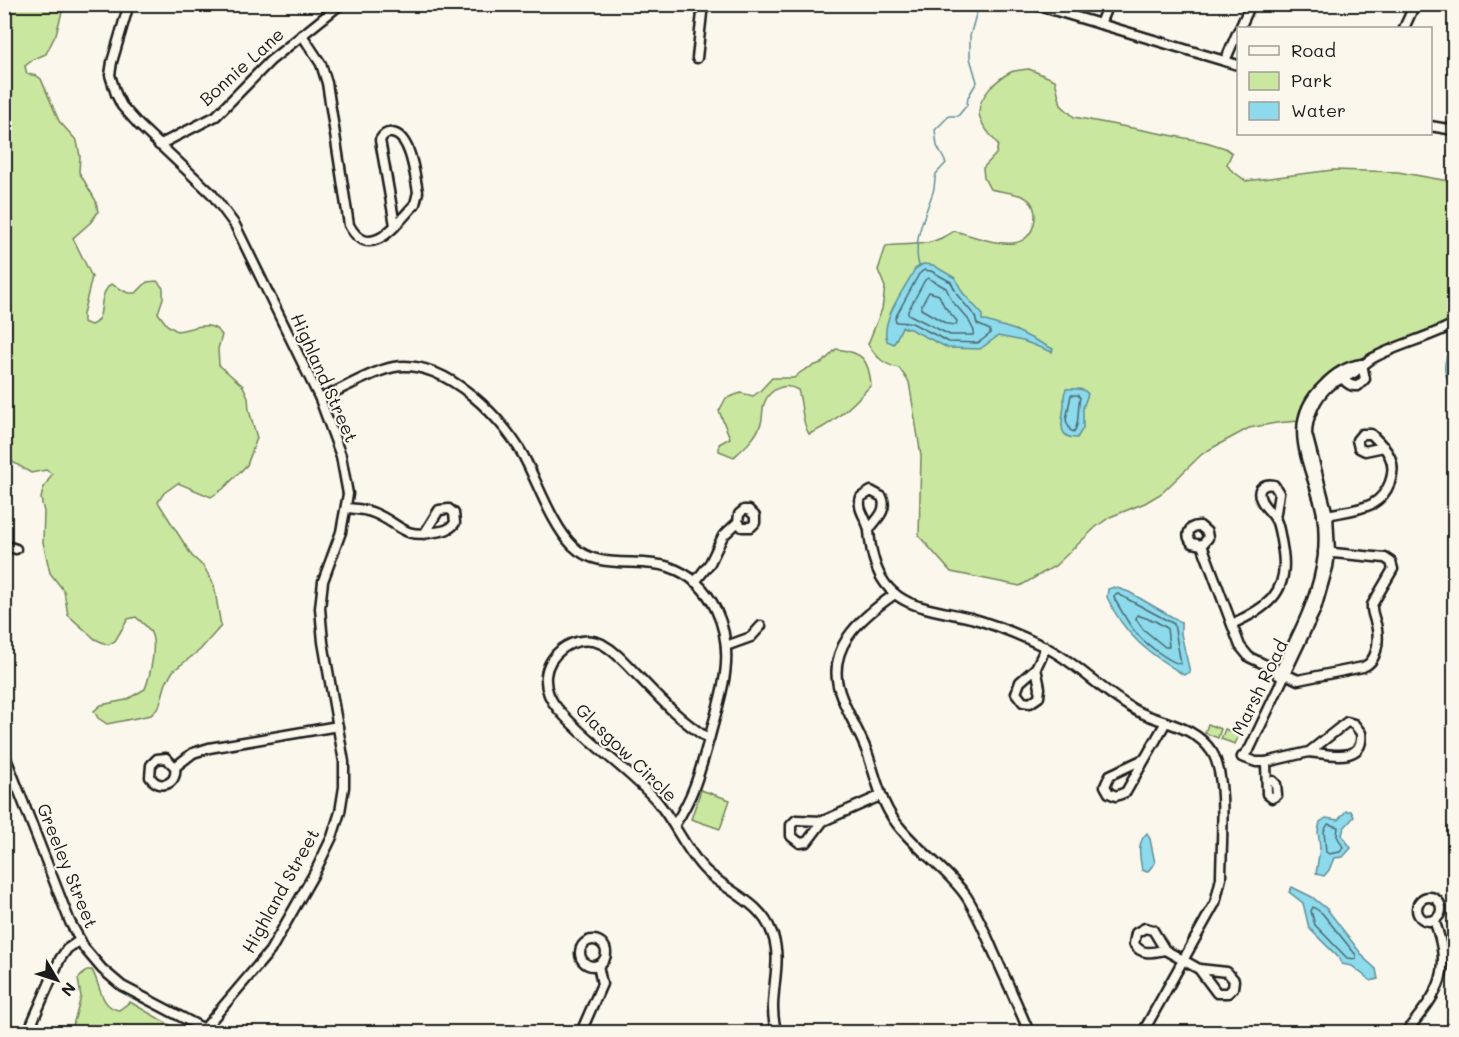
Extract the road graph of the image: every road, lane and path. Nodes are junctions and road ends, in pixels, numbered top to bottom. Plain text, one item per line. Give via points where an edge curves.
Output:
1 (129, 4) edge
2 (341, 4) edge
3 (703, 4) edge
4 (1033, 4) edge
5 (1108, 4) edge
6 (1251, 4) edge
7 (1415, 4) edge
8 (1100, 24) junction
9 (1240, 27) edge
10 (1404, 27) edge
11 (1237, 34) edge
12 (303, 35) junction
13 (697, 58) dead end
14 (1225, 61) junction
15 (1237, 64) edge
16 (1432, 126) edge
17 (1455, 130) edge
18 (159, 145) junction
19 (395, 225) junction
20 (1455, 324) edge
21 (1362, 364) junction
22 (1341, 376) junction
23 (320, 399) junction
24 (1384, 447) dead end
25 (347, 508) junction
26 (1325, 515) junction
27 (1275, 519) dead end
28 (738, 522) dead end
29 (869, 529) dead end
30 (424, 534) dead end
31 (4, 545) edge
32 (1202, 545) dead end
33 (16, 549) dead end
34 (1327, 552) junction
35 (695, 582) junction
36 (895, 594) junction
37 (1232, 624) junction
38 (761, 626) dead end
39 (726, 646) junction
40 (1046, 647) junction
41 (1036, 668) dead end
42 (1282, 674) junction
43 (1166, 722) junction
44 (339, 726) junction
45 (709, 739) junction
46 (1309, 752) junction
47 (4, 753) edge
48 (1144, 759) junction
49 (1266, 762) junction
50 (175, 767) dead end
51 (1268, 781) dead end
52 (880, 796) junction
53 (823, 821) dead end
54 (675, 824) junction
55 (1434, 920) dead end
56 (80, 940) junction
57 (1165, 950) dead end
58 (1183, 960) junction
59 (1444, 962) junction
60 (598, 965) dead end
61 (1455, 965) edge
62 (1199, 969) dead end
63 (207, 1031) edge
64 (28, 1032) edge
65 (581, 1032) edge
66 (777, 1032) edge
67 (1029, 1032) edge
68 (1143, 1032) edge
69 (1406, 1032) edge

1 - 18 street, Highland Street via 113,55 112,85 130,116
2 - 12 street, Bonnie Lane
3 - 13 street
4 - 8 street
5 - 8 street
6 - 9 street
7 - 10 street
8 - 14 street
11 - 14 street
12 - 18 street, Bonnie Lane via 260,70 216,117
12 - 19 street via 327,82 349,225 359,239 370,241 386,235
14 - 15 street
16 - 17 street
18 - 23 street, Highland Street via 208,189 228,214
19 - 19 street via 415,204 418,192 408,149 392,133 383,136 380,145
20 - 21 street, Marsh Road
21 - 22 street, Marsh Road via 1356,371
21 - 22 street via 1366,376 1360,385 1353,387
22 - 26 street, Marsh Road via 1323,392 1308,425
23 - 25 street, Highland Street via 345,475
23 - 35 street via 394,367 413,366 431,371 459,387 503,424 520,447 560,530 578,551 609,561 668,567
24 - 26 street via 1392,469 1383,495 1368,506
25 - 30 street via 367,510 406,532
25 - 44 street, Highland Street via 323,582 320,608
26 - 34 street, Marsh Road
27 - 37 street via 1284,566 1278,590 1262,609
28 - 35 street via 723,536
29 - 36 street via 873,563
31 - 33 street
32 - 37 street
34 - 42 street, Marsh Road via 1315,595
34 - 42 street via 1379,557 1392,566 1392,573 1372,605 1377,629 1374,657 1366,666 1304,680
35 - 39 street via 713,602
36 - 40 street via 920,607 971,618
36 - 52 street via 863,617 849,634 837,670 841,696 866,748
37 - 42 street via 1244,652
38 - 39 street via 751,637
39 - 45 street via 723,690
40 - 41 street
40 - 43 street via 1129,706
42 - 49 street, Marsh Road via 1250,748 1242,757
43 - 48 street
43 - 58 street via 1189,731 1204,743 1215,758 1221,781 1219,891
44 - 50 street via 209,748 193,753
44 - 63 street, Highland Street via 344,784 332,837 270,951
45 - 54 street via 691,798
45 - 54 street, Glasgow Circle via 681,720 602,645 574,643 558,652 549,666 546,688 554,705 650,794
46 - 46 street via 1345,723 1354,724 1361,733 1359,748 1353,754
46 - 49 street
47 - 56 street, Greeley Street
48 - 48 street via 1123,794 1109,793 1105,786 1110,775
49 - 51 street
52 - 53 street
52 - 67 street via 902,831 966,896
54 - 66 street, Glasgow Circle via 705,869 753,905 766,921 777,950
55 - 59 street
56 - 63 street, Greeley Street via 98,965 122,986
56 - 64 street via 60,959
57 - 58 street
58 - 62 street
58 - 68 street
59 - 61 street
59 - 69 street via 1432,1001
60 - 65 street via 602,984

